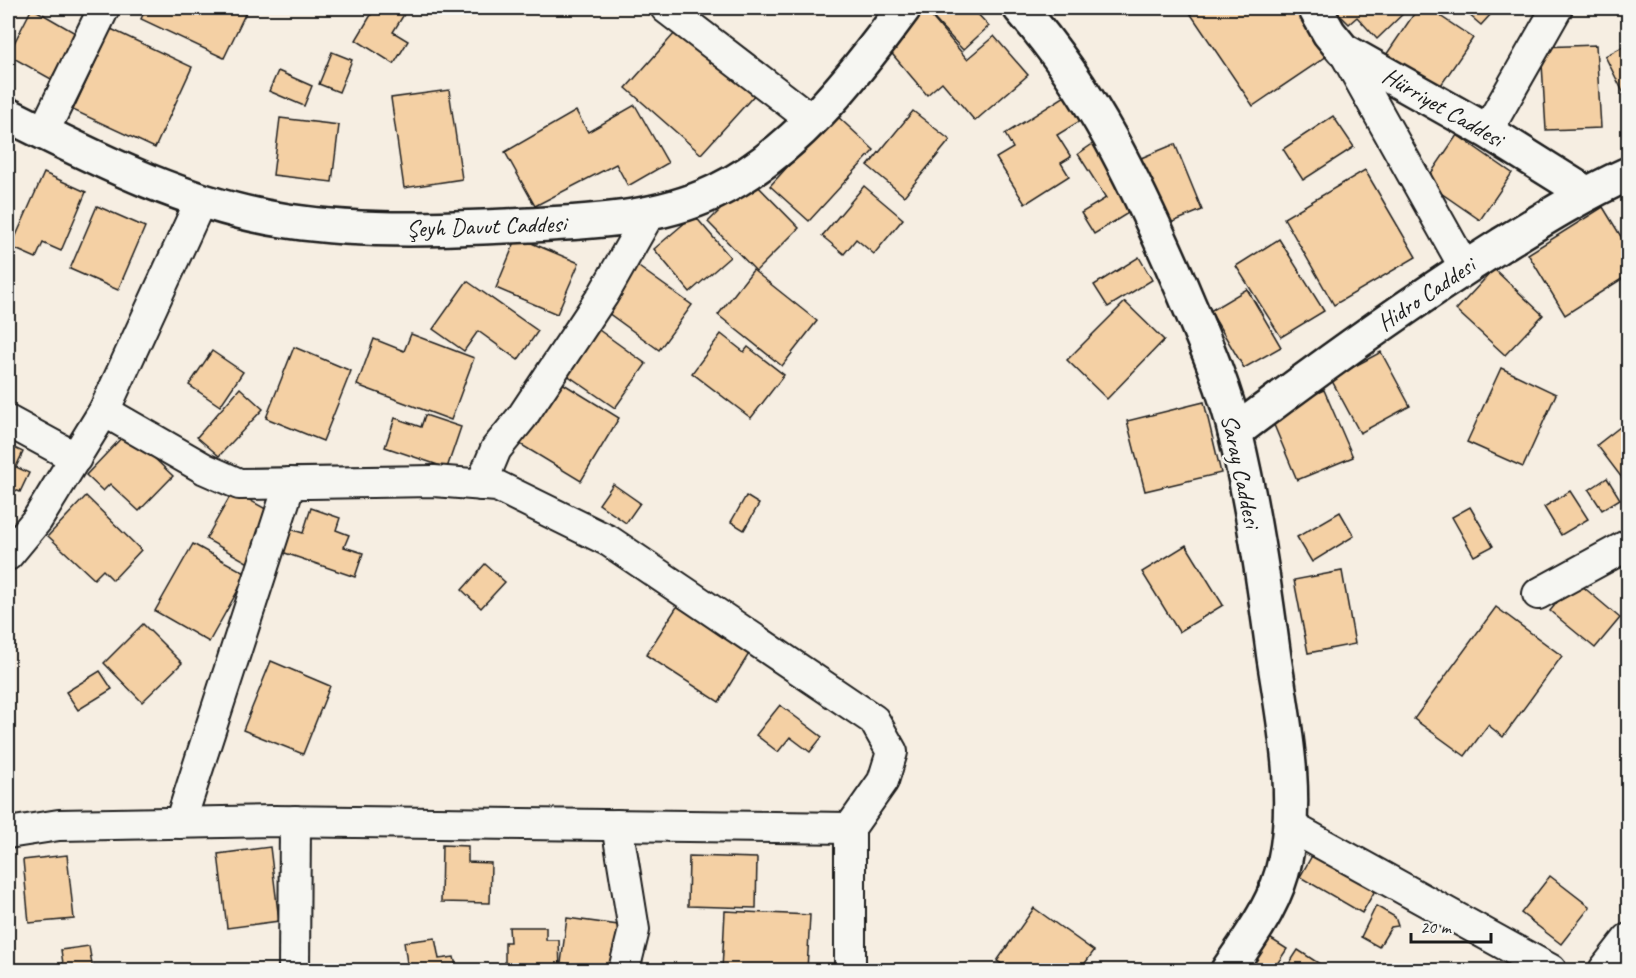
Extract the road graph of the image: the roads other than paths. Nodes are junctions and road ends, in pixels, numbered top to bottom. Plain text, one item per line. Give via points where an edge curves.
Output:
1 (104, 8) edge
2 (666, 8) edge
3 (904, 8) edge
4 (1020, 8) edge
5 (1315, 8) edge
6 (1557, 8) edge
7 (1343, 50) junction
8 (8, 115) edge
9 (812, 120) junction
10 (1487, 131) junction
11 (43, 132) junction
12 (1629, 174) edge
13 (1586, 193) junction
14 (201, 200) junction
15 (649, 214) junction
16 (1465, 267) junction
17 (104, 411) junction
18 (8, 421) edge
19 (1235, 432) junction
20 (76, 458) junction
21 (290, 483) junction
22 (481, 485) junction
23 (1629, 545) edge
24 (8, 555) edge
25 (1538, 594) dead end
26 (295, 821) junction
27 (180, 823) junction
28 (617, 825) junction
29 (1290, 826) junction
30 (850, 828) junction
31 (8, 833) edge
32 (1629, 939) edge
33 (294, 969) edge
34 (624, 970) edge
35 (850, 970) edge
36 (1228, 970) edge
37 (1551, 970) edge
38 (1604, 970) edge

1 - 11 street
2 - 9 street
3 - 9 street, Şeyh Davut Caddesi
4 - 19 street, Saray Caddesi via 1070,71 1121,155 1209,352
5 - 7 street, Hürriyet Caddesi
6 - 10 street
7 - 10 street, Hürriyet Caddesi
7 - 16 street
8 - 11 street, Şeyh Davut Caddesi
9 - 15 street, Şeyh Davut Caddesi via 783,147 717,191
10 - 13 street, Hürriyet Caddesi
11 - 14 street, Şeyh Davut Caddesi
12 - 13 street, Hidro Caddesi
13 - 16 street, Hidro Caddesi
14 - 15 street, Şeyh Davut Caddesi via 288,221 398,230 567,223
14 - 17 street
15 - 22 street via 603,295 522,417 496,449
16 - 19 street, Hidro Caddesi via 1352,344
17 - 20 street
17 - 21 street via 205,470 239,484
18 - 20 street
19 - 29 street, Saray Caddesi via 1283,716
20 - 24 street
21 - 22 street via 434,481
21 - 27 street
22 - 30 street via 497,486 609,541 874,720 892,752 883,781
23 - 25 street
26 - 27 street
26 - 28 street
26 - 33 street
27 - 31 street via 59,825
28 - 30 street
28 - 34 street via 634,930
29 - 36 street, Saray Caddesi via 1278,886
29 - 37 street
30 - 35 street
32 - 38 street

